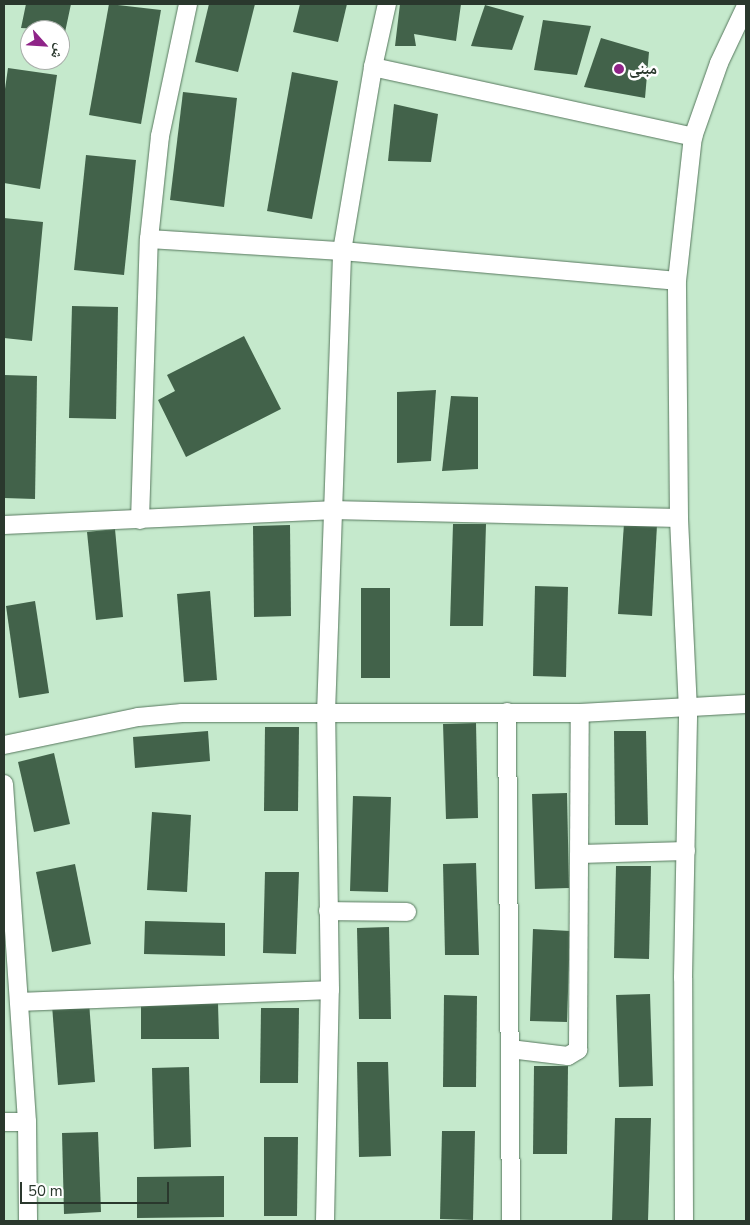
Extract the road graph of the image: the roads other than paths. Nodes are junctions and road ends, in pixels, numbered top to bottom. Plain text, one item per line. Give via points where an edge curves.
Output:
1 (188, 4) edge
2 (387, 4) edge
3 (741, 4) edge
4 (746, 6) edge
5 (373, 68) junction
6 (693, 137) junction
7 (148, 239) junction
8 (342, 251) junction
9 (677, 281) junction
10 (331, 510) junction
11 (679, 518) junction
12 (140, 520) junction
13 (4, 525) edge
14 (746, 704) edge
15 (688, 710) junction
16 (507, 712) junction
17 (326, 713) junction
18 (580, 713) junction
19 (4, 745) edge
20 (4, 784) edge
21 (686, 850) junction
22 (580, 854) junction
23 (328, 911) junction
24 (408, 912) dead end
25 (330, 990) junction
26 (20, 1002) junction
27 (510, 1049) junction
28 (4, 1122) edge
29 (28, 1122) junction
30 (28, 1221) edge
31 (325, 1221) edge
32 (511, 1221) edge
33 (684, 1221) edge

1 - 7 street via 160,136
2 - 5 street
3 - 4 street
4 - 6 street via 719,63
5 - 6 street
5 - 8 street
6 - 9 street
7 - 8 street
7 - 12 street
8 - 9 street
8 - 10 street
9 - 11 street
10 - 11 street
10 - 12 street
10 - 17 street
11 - 15 street
12 - 13 street
14 - 15 street
15 - 18 street
15 - 21 street
16 - 17 street
16 - 18 street
16 - 27 street
17 - 19 street via 138,717
17 - 23 street
18 - 22 street
20 - 26 street
21 - 22 street
21 - 33 street
22 - 27 street via 578,1050 568,1056
23 - 24 street
23 - 25 street
25 - 26 street
25 - 31 street
26 - 29 street
27 - 32 street
28 - 29 street
29 - 30 street

